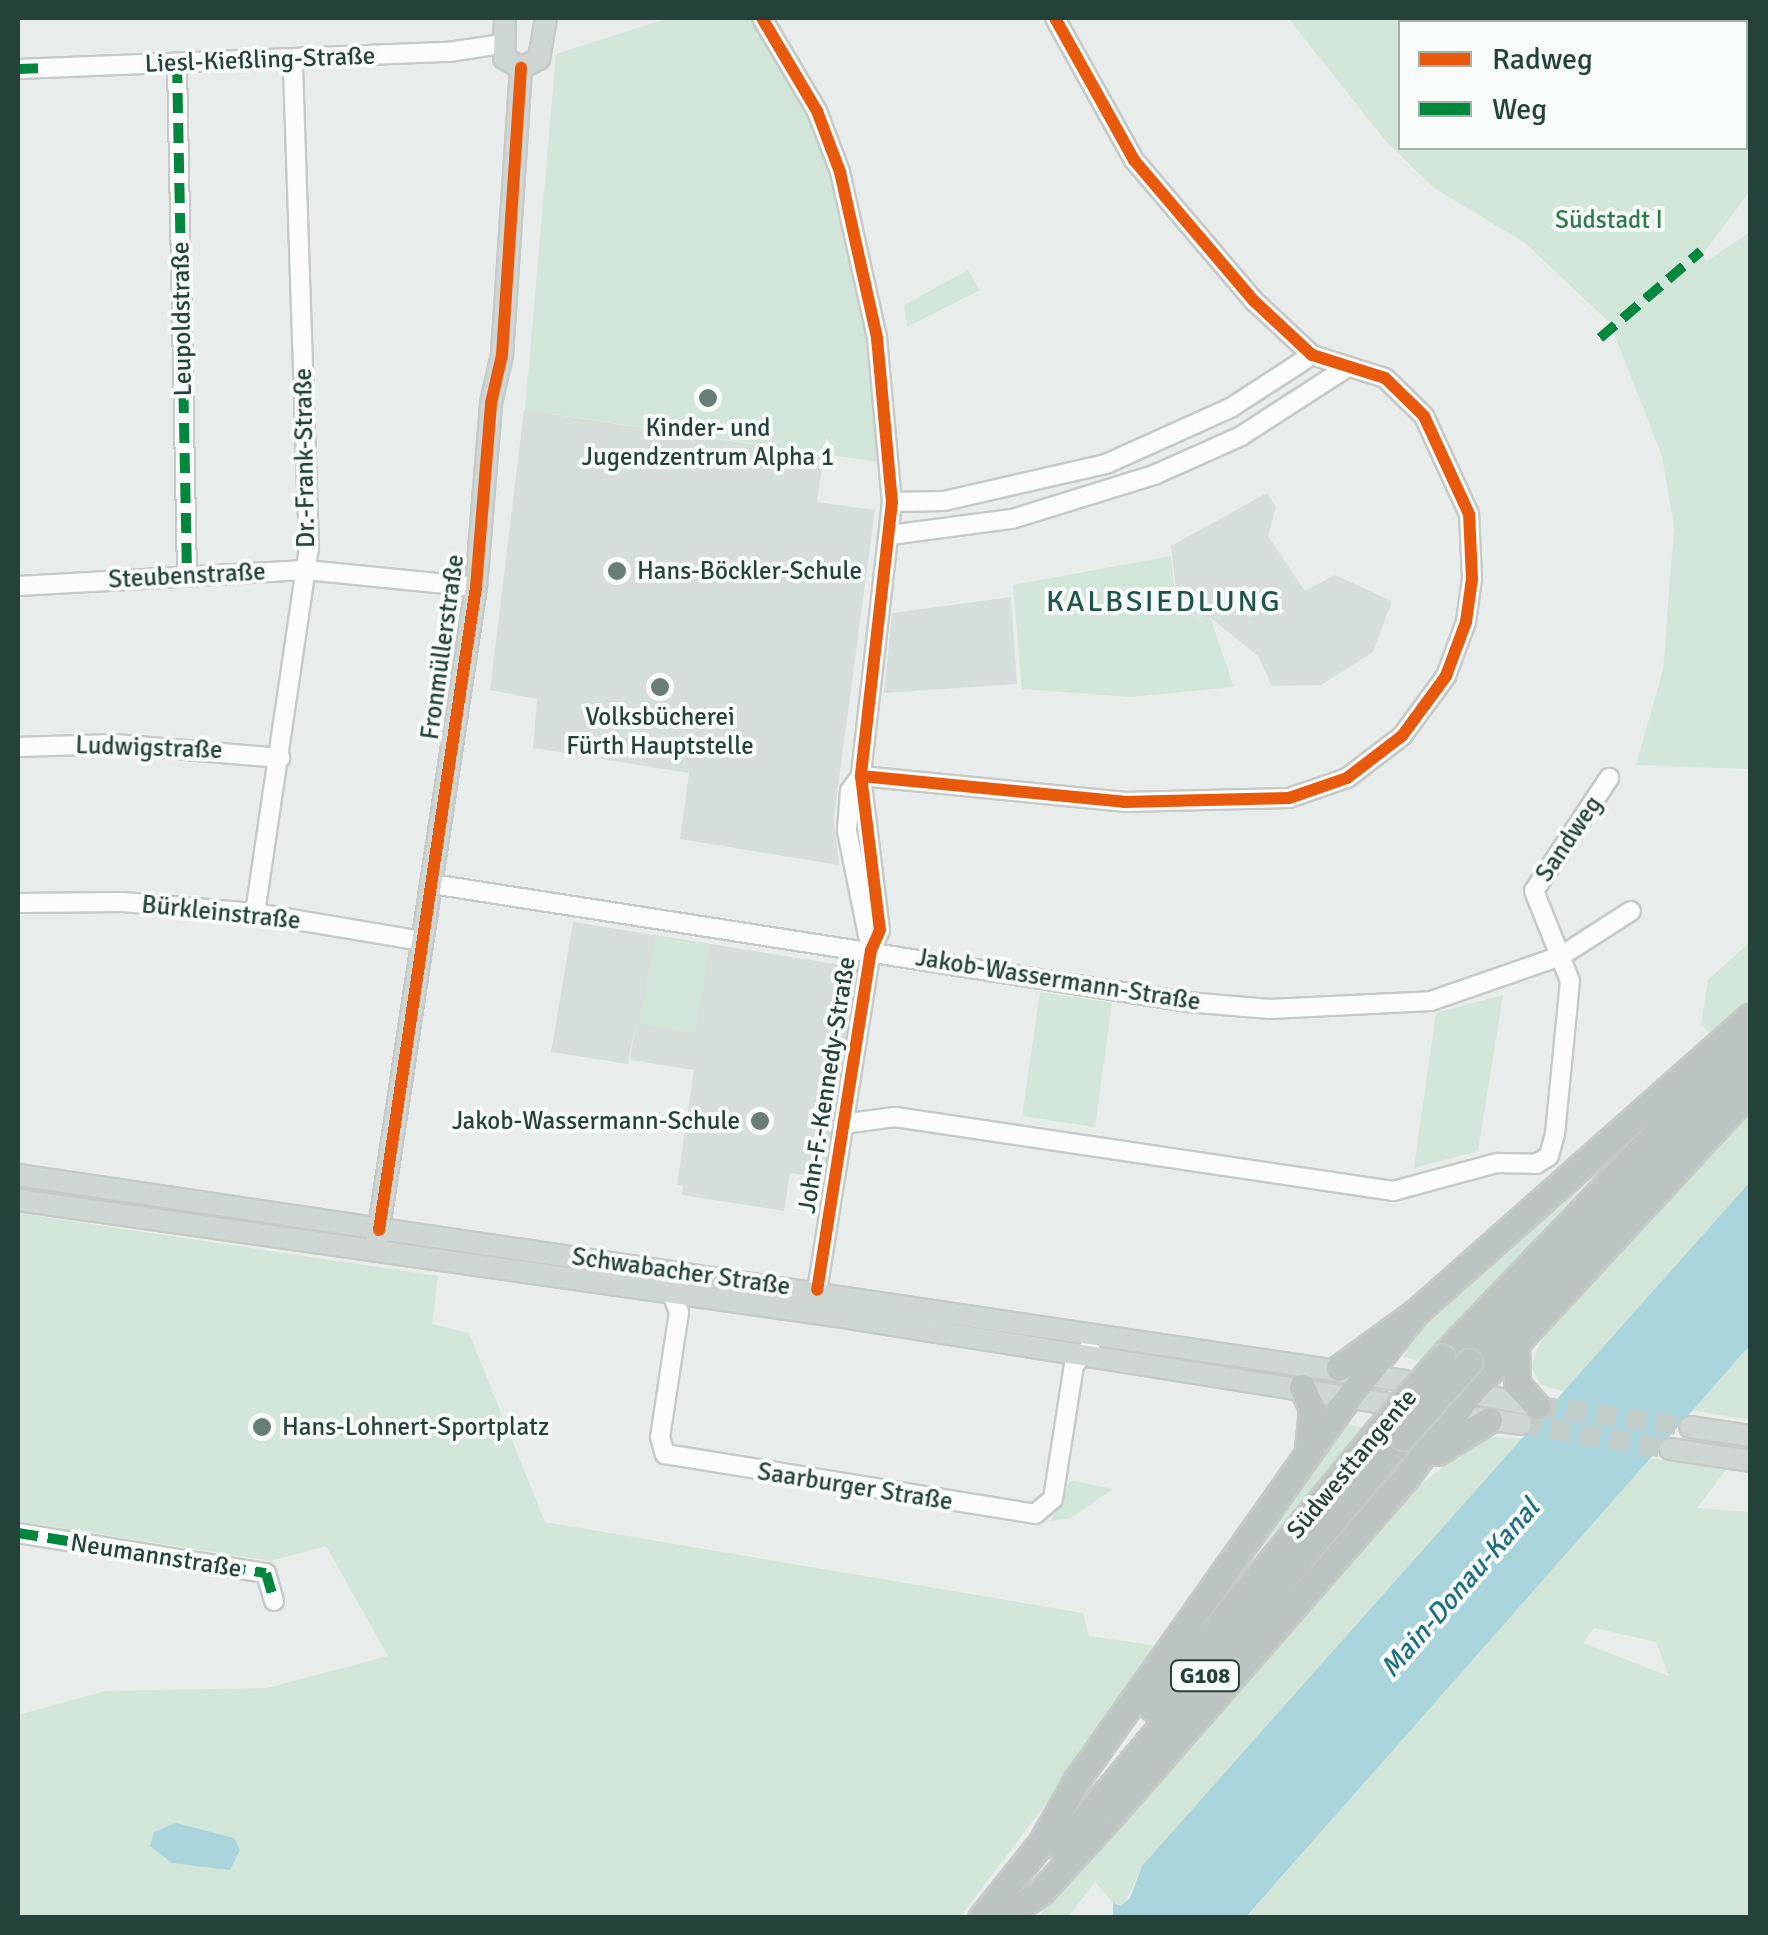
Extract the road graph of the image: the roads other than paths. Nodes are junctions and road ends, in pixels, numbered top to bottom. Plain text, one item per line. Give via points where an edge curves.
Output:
1 (504, 18) edge
2 (762, 18) edge
3 (1054, 18) edge
4 (550, 19) edge
5 (502, 44) junction
6 (293, 59) junction
7 (177, 63) junction
8 (521, 68) junction
9 (18, 69) edge
10 (1312, 354) junction
11 (1346, 368) junction
12 (892, 502) junction
13 (890, 535) junction
14 (306, 570) junction
15 (188, 576) junction
16 (18, 586) edge
17 (476, 587) junction
18 (18, 747) edge
19 (280, 758) junction
20 (860, 776) junction
21 (1609, 778) dead end
22 (432, 884) junction
23 (18, 903) edge
24 (1631, 912) dead end
25 (255, 914) junction
26 (423, 940) junction
27 (871, 950) junction
28 (1561, 956) junction
29 (1750, 1017) edge
30 (1750, 1035) edge
31 (1750, 1066) edge
32 (1750, 1090) edge
33 (843, 1124) junction
34 (18, 1176) edge
35 (18, 1200) edge
36 (379, 1230) junction
37 (376, 1253) junction
38 (653, 1270) junction
39 (817, 1290) junction
40 (675, 1292) junction
41 (1416, 1312) junction
42 (1107, 1335) junction
43 (1516, 1348) junction
44 (1082, 1353) junction
45 (1339, 1368) junction
46 (1369, 1374) junction
47 (1404, 1381) dead end
48 (1302, 1388) junction
49 (1351, 1397) junction
50 (1454, 1402) junction
51 (1384, 1403) dead end
52 (1529, 1415) junction
53 (1490, 1420) junction
54 (1690, 1427) tunnel mouth
55 (1390, 1434) junction
56 (1750, 1436) edge
57 (1670, 1448) tunnel mouth
58 (1308, 1453) junction
59 (1750, 1461) edge
60 (1406, 1477) junction
61 (18, 1533) edge
62 (274, 1601) dead end
63 (1040, 1845) junction
64 (997, 1917) edge

1 - 5 main road
2 - 12 street, John-F.-Kennedy-Straße via 817,112 840,172 877,338
3 - 10 street via 1134,160 1192,234
4 - 8 main road, Fronmüllerstraße via 538,59
5 - 6 street, Liesl-Kießling-Straße
5 - 8 main road via 507,62
6 - 7 street, Liesl-Kießling-Straße
6 - 14 street, Dr.-Frank-Straße
7 - 9 street, Liesl-Kießling-Straße
7 - 15 street, Leupoldstraße
8 - 17 main road, Fronmüllerstraße via 502,355 491,402
10 - 11 street
10 - 12 street via 1232,407 1106,464 944,501
11 - 13 street via 1241,436 1154,475 1012,519
11 - 20 street via 1385,378 1424,416 1460,484 1472,546 1466,622 1446,676 1378,759 1327,788 1269,803 1227,805 1124,802
12 - 13 street, John-F.-Kennedy-Straße
13 - 20 street, John-F.-Kennedy-Straße
14 - 15 street, Steubenstraße
14 - 17 street, Steubenstraße
14 - 19 street, Dr.-Frank-Straße
15 - 16 street, Steubenstraße
17 - 22 main road, Fronmüllerstraße
18 - 19 street, Ludwigstraße via 114,744
19 - 25 street, Dr.-Frank-Straße
20 - 27 street, John-F.-Kennedy-Straße via 850,791 848,831
21 - 28 street, Sandweg via 1534,890
22 - 26 main road, Fronmüllerstraße
22 - 27 street, Jakob-Wassermann-Straße
23 - 25 street, Bürkleinstraße via 122,902
24 - 28 street, Jakob-Wassermann-Straße
25 - 26 street, Bürkleinstraße
26 - 36 main road, Fronmüllerstraße
27 - 28 street, Jakob-Wassermann-Straße via 1187,1002 1317,1010 1430,1000
27 - 33 street, John-F.-Kennedy-Straße
28 - 33 street via 1570,1012 1554,1134 1549,1156 1536,1164 1496,1163 1393,1191 895,1116
29 - 41 highway
30 - 55 highway, Südwesttangente / G108, bridge via 1442,1357
31 - 55 highway, Südwesttangente / G108, bridge via 1468,1362
32 - 43 highway
33 - 39 street, John-F.-Kennedy-Straße
34 - 36 main road, Schwabacher Straße
35 - 37 main road, Schwabacher Straße
36 - 37 main road, Fronmüllerstraße
36 - 38 main road, Schwabacher Straße
37 - 40 main road, Schwabacher Straße
38 - 39 main road, Schwabacher Straße
38 - 40 street
39 - 42 main road, Schwabacher Straße
40 - 44 main road, Schwabacher Straße
40 - 44 street, Saarburger Straße via 679,1312 660,1437 666,1454 1036,1514 1053,1498
41 - 45 highway
41 - 46 highway
42 - 44 street
42 - 45 main road, Schwabacher Straße
43 - 50 highway
43 - 52 highway via 1517,1384
44 - 48 main road, Schwabacher Straße
45 - 46 main road, Schwabacher Straße
46 - 47 main road, Schwabacher Straße
46 - 49 highway
48 - 49 main road, Schwabacher Straße
48 - 58 highway via 1312,1408
49 - 51 main road, Schwabacher Straße
49 - 58 highway
50 - 52 main road
50 - 53 main road
50 - 60 highway
52 - 53 main road
53 - 60 highway via 1460,1434
54 - 56 main road
55 - 63 highway, Südwesttangente / G108
55 - 64 highway, Südwesttangente / G108
57 - 59 main road
58 - 63 highway via 1076,1782
60 - 64 highway via 1041,1892
61 - 62 street, Neumannstraße via 266,1573
63 - 64 highway, Südwesttangente / G108

